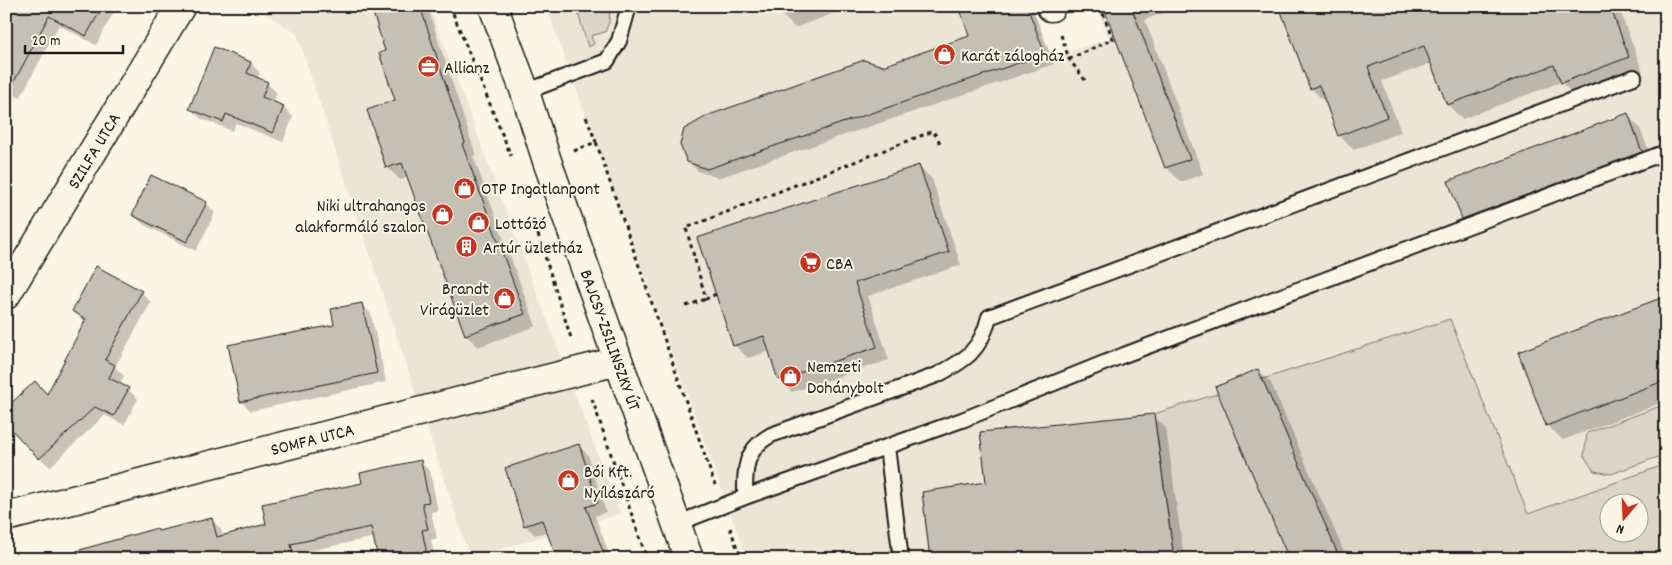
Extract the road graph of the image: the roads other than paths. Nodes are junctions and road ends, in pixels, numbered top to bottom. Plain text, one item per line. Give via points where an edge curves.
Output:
1 (181, 6) edge
2 (493, 6) edge
3 (629, 6) edge
4 (1634, 77) dead end
5 (525, 92) junction
6 (1666, 152) edge
7 (6, 295) edge
8 (618, 361) junction
9 (887, 447) junction
10 (745, 497) junction
11 (6, 517) edge
12 (676, 524) junction
13 (689, 559) edge
14 (901, 559) edge

1 - 7 street, SZILFA UTCA
2 - 5 street, BAJCSY-ZSILINSZKY ÚT
3 - 5 lane via 619,40 607,60
4 - 10 lane via 990,316 985,333 961,363 758,442 749,455 745,470
5 - 8 street, BAJCSY-ZSILINSZKY ÚT
6 - 9 lane
8 - 11 street, SOMFA UTCA
8 - 12 street, BAJCSY-ZSILINSZKY ÚT
9 - 10 lane
9 - 14 lane
10 - 12 lane
12 - 13 street, BAJCSY-ZSILINSZKY ÚT

